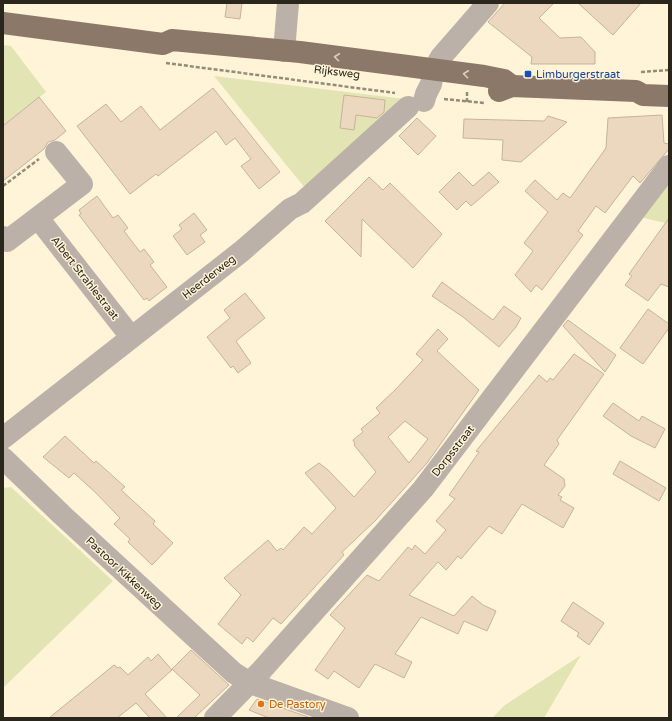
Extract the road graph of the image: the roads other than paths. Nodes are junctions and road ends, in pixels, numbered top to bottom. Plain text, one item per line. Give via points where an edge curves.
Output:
1 (288, 3) edge
2 (488, 3) edge
3 (3, 24) edge
4 (284, 51) junction
5 (164, 54) junction
6 (669, 84) edge
7 (636, 91) junction
8 (420, 92) junction
9 (669, 96) edge
10 (48, 155) road end
11 (669, 166) edge
12 (38, 218) junction
13 (3, 237) edge
14 (131, 337) junction
15 (3, 438) edge
16 (3, 458) edge
17 (250, 683) junction
18 (215, 718) edge
19 (348, 718) edge

1 - 4 street
2 - 8 street via 441,57
3 - 5 main road, Rijksweg
4 - 5 main road, Rijksweg via 172,40
8 -> 4 main road, Rijksweg
5 - 8 main road, Rijksweg via 171,51
6 - 7 main road, Rijksweg via 644,86
7 - 8 main road, Rijksweg via 512,86 504,80 484,76
7 - 9 main road, Rijksweg via 643,95
8 - 14 street, Heerderweg via 302,203 290,209 242,251
10 - 12 street via 82,184
11 - 17 street, Dorpsstraat via 423,489
12 - 13 street via 7,241
12 - 14 street, Albert Strahlestraat
14 - 15 street, Heerderweg
16 - 17 street, Pastoor Kikkenweg via 188,632 234,673
17 - 18 street, Dorpsstraat
17 - 19 street, Pastoor Kikkenweg

